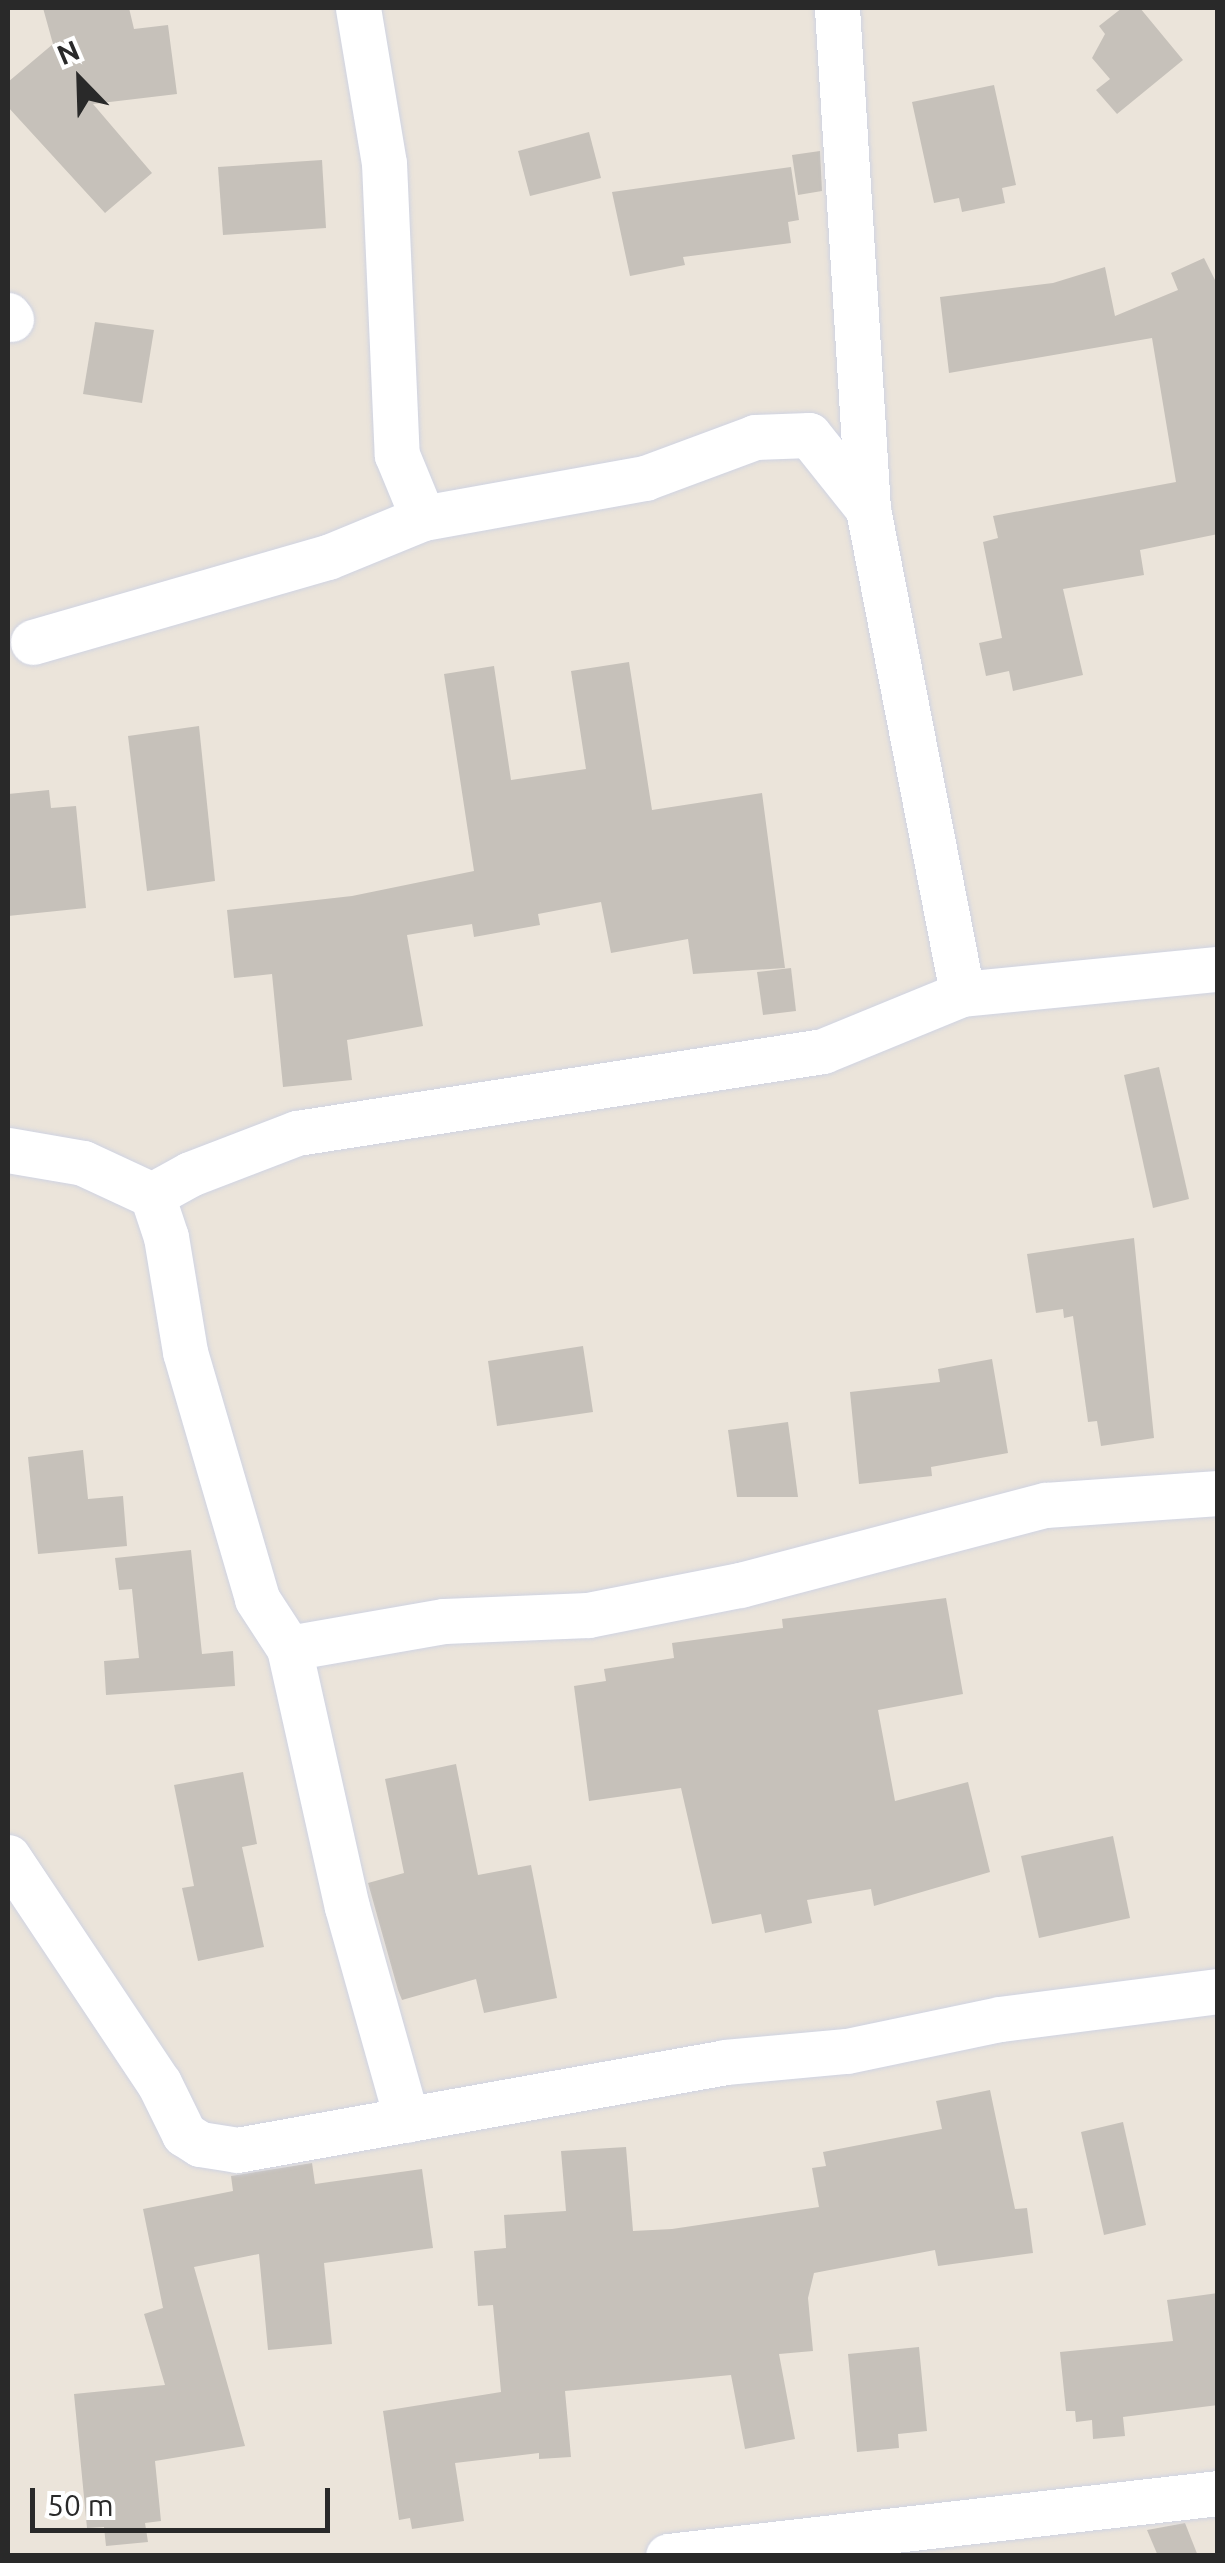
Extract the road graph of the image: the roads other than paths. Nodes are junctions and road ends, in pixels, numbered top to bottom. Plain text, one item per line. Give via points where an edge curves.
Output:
1 (358, 8) edge
2 (837, 8) edge
3 (868, 509) junction
4 (423, 518) junction
5 (33, 642) dead end
6 (1218, 969) edge
7 (962, 994) junction
8 (8, 1150) edge
9 (152, 1195) junction
10 (1218, 1493) edge
11 (289, 1648) junction
12 (8, 1857) edge
13 (1218, 1991) edge
14 (407, 2120) junction
15 (1218, 2492) edge
16 (678, 2554) edge

1 - 4 street via 386,182 397,455
2 - 3 street
3 - 4 street via 810,435 781,433 626,482
3 - 7 street
4 - 5 street via 328,556
6 - 7 street
7 - 9 street via 824,1052 297,1133
8 - 9 street via 83,1163
9 - 11 street via 186,1352 257,1599
10 - 11 street via 1046,1505 740,1585 588,1615 444,1621
11 - 14 street via 347,1906
12 - 14 street via 159,2083 184,2134 238,2150
13 - 14 street via 1000,2020 847,2051 725,2062
15 - 16 street

